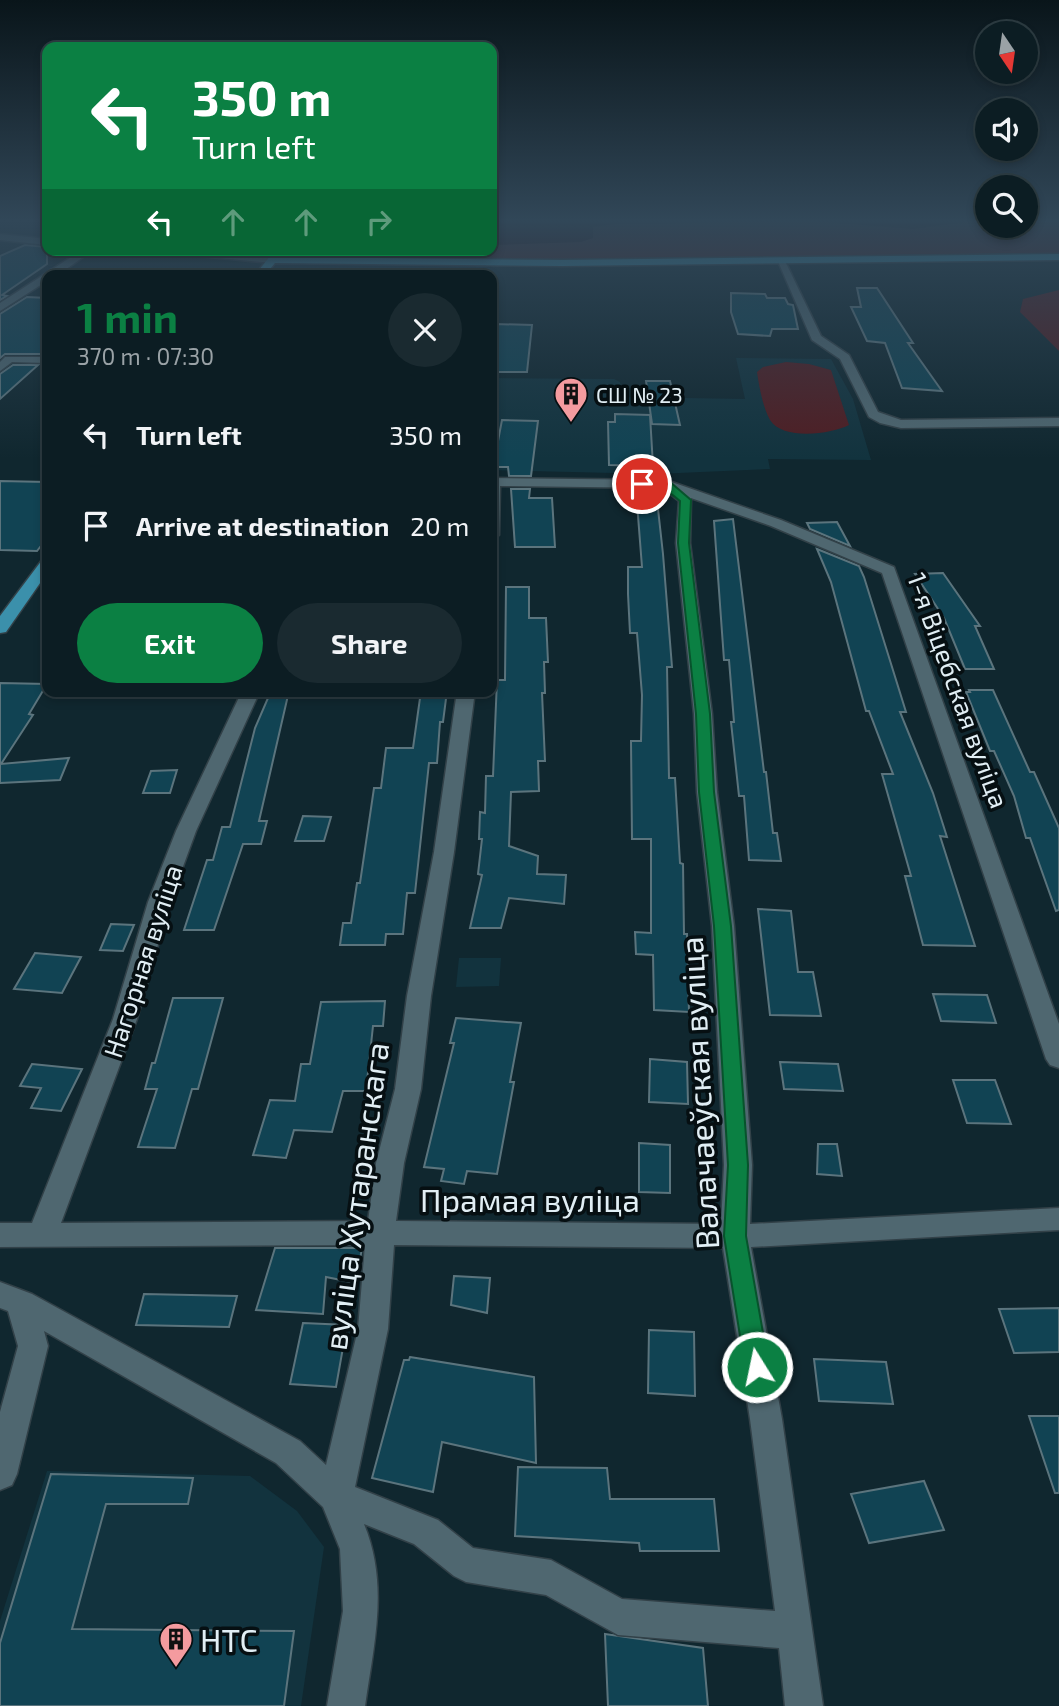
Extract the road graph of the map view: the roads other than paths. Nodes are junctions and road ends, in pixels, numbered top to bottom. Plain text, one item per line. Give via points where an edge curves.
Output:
1 (798, 300) edge
2 (42, 360) edge
3 (3, 362) edge
4 (1059, 422) edge
5 (497, 482) edge
6 (666, 484) junction
7 (42, 570) edge
8 (0, 628) edge
9 (248, 697) edge
10 (465, 697) edge
11 (1059, 1059) edge
12 (1059, 1219) edge
13 (380, 1233) junction
14 (0, 1235) edge
15 (42, 1235) junction
16 (735, 1236) junction
17 (10, 1299) edge
18 (0, 1474) edge
19 (336, 1496) junction
20 (796, 1631) junction
21 (346, 1706) edge
22 (804, 1706) edge

1 - 4 street via 816,338 845,357 873,414 884,420 901,424
2 - 3 street
5 - 6 street, 1-я Віцебская вуліца
6 - 11 street, 1-я Віцебская вуліца via 889,570
6 - 16 street, Валачаеўская вуліца via 686,500 684,543 723,926 738,1165
7 - 8 main road
9 - 15 street, Нагорная вуліца via 186,831 159,902 125,1019
10 - 13 street, вуліца Хутаранскага via 408,1089 390,1163
12 - 16 street, Прамая вуліца
13 - 15 street, Прамая вуліца
13 - 16 street, Прамая вуліца
13 - 19 street, вуліца Хутаранскага via 373,1329
14 - 15 street, Прамая вуліца
16 - 20 street, Валачаеўская вуліца
17 - 18 street via 33,1346
17 - 19 street via 288,1452
19 - 20 street via 426,1532 466,1564 551,1578 618,1617
19 - 21 street via 357,1549 361,1611
20 - 22 street, Валачаеўская вуліца

